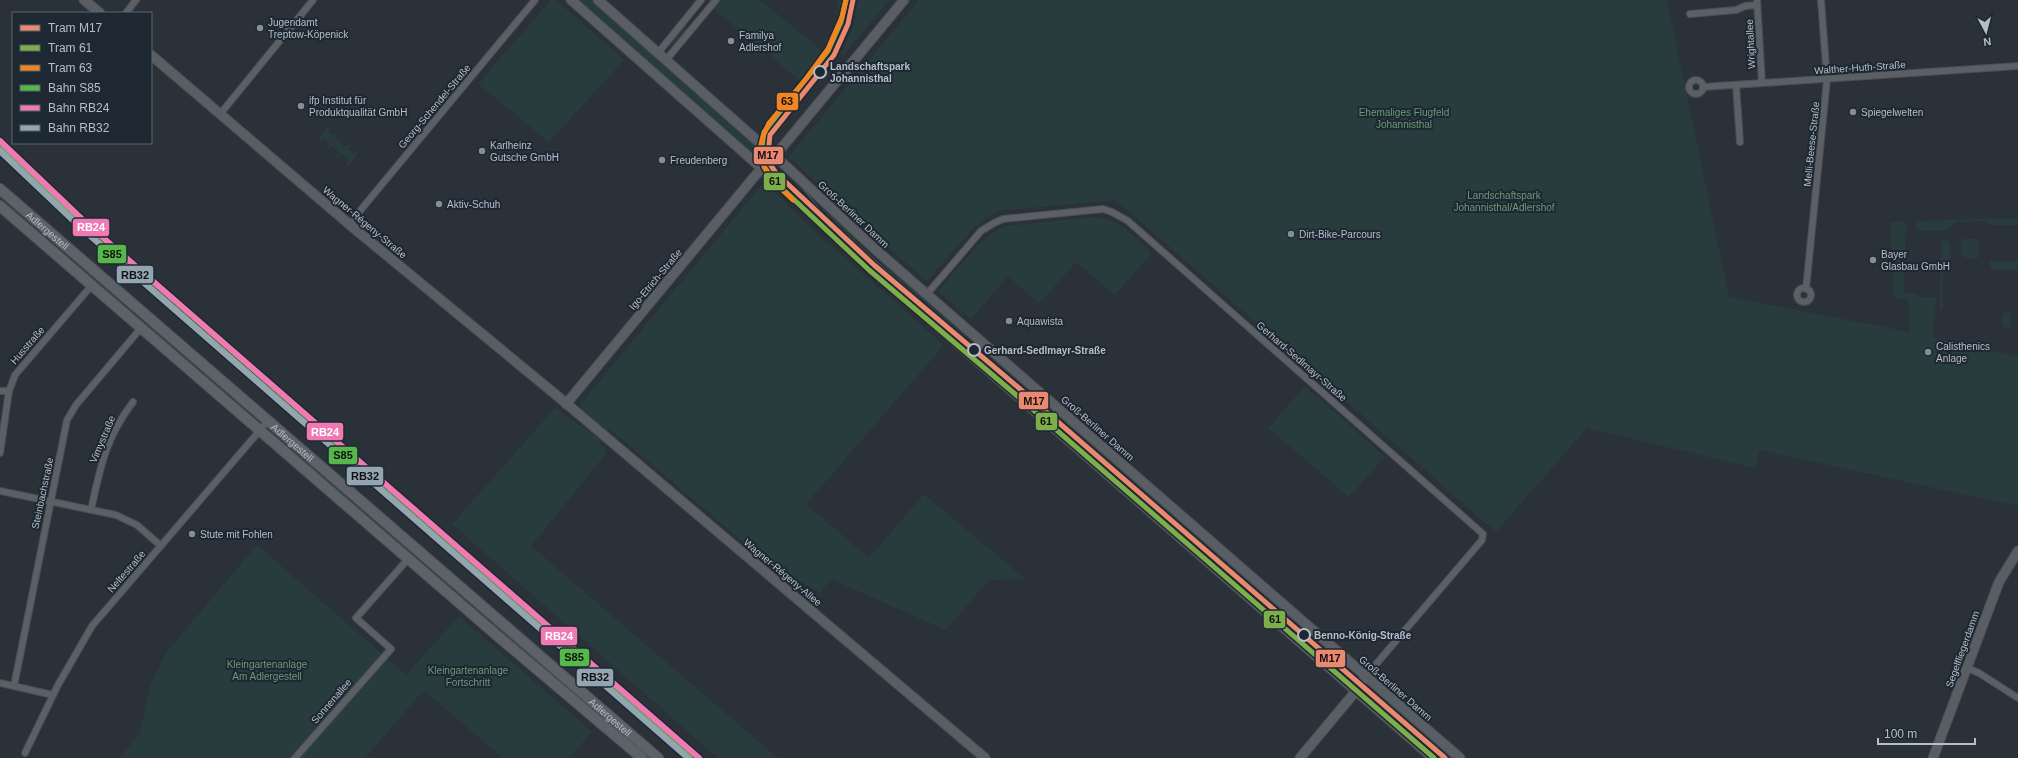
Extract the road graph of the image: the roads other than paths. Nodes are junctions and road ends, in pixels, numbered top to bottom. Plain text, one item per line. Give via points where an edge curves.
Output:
1 (84, 0) edge
2 (136, 0) edge
3 (313, 0) edge
4 (534, 0) edge
5 (572, 0) edge
6 (598, 0) edge
7 (701, 0) edge
8 (716, 0) edge
9 (904, 0) edge
10 (1821, 0) edge
11 (1757, 2) edge
12 (99, 12) edge
13 (127, 12) edge
14 (1690, 14) dead end
15 (658, 53) junction
16 (152, 56) edge
17 (666, 60) junction
18 (2018, 66) edge
19 (1827, 80) junction
20 (1762, 83) junction
21 (1736, 85) junction
22 (1703, 87) dead end
23 (221, 113) junction
24 (1740, 142) dead end
25 (774, 156) junction
26 (761, 169) junction
27 (0, 190) edge
28 (0, 206) edge
29 (349, 224) junction
30 (92, 285) junction
31 (1806, 289) dead end
32 (927, 294) junction
33 (141, 328) junction
34 (0, 391) edge
35 (9, 391) junction
36 (133, 402) dead end
37 (566, 404) junction
38 (268, 421) junction
39 (260, 431) junction
40 (0, 452) edge
41 (0, 491) edge
42 (50, 502) junction
43 (91, 510) junction
44 (161, 546) junction
45 (2018, 551) edge
46 (408, 559) junction
47 (1967, 668) junction
48 (1366, 676) junction
49 (0, 683) edge
50 (14, 686) junction
51 (1356, 691) junction
52 (53, 695) junction
53 (2018, 698) edge
54 (24, 753) dead end
55 (295, 758) edge
56 (642, 758) edge
57 (658, 758) edge
58 (985, 758) edge
59 (1300, 758) edge
60 (1433, 758) edge
61 (1460, 758) edge
62 (1933, 758) edge

1 - 12 main road
2 - 13 street
3 - 23 street
4 - 29 street, Georg-Schendel-Straße
5 - 26 main road
6 - 15 main road, Groß-Berliner Damm
7 - 15 street
8 - 17 street
9 - 25 main road, Igo-Etrich-Straße
10 - 19 street, Melli-Beese-Straße
11 - 14 street, Wrightallee via 1736,10
11 - 20 street, Wrightallee
15 - 17 main road, Groß-Berliner Damm
16 - 23 main road, Wagner-Régeny-Straße
17 - 25 main road, Groß-Berliner Damm
18 - 19 street, Walther-Huth-Straße
19 - 20 street, Walther-Huth-Straße
19 - 31 street, Melli-Beese-Straße
20 - 21 street, Walther-Huth-Straße
21 - 22 street, Walther-Huth-Straße
21 - 24 street
23 - 29 main road, Wagner-Régeny-Straße
25 - 26 main road, Igo-Etrich-Straße
25 - 32 main road, Groß-Berliner Damm
26 - 37 main road, Igo-Etrich-Straße
26 - 51 main road via 865,263
27 - 38 main road, Adlergestell
28 - 30 main road, Adlergestell
29 - 37 main road, Wagner-Régeny-Straße
30 - 33 main road, Adlergestell
30 - 35 street, Husstraße via 15,375
32 - 48 main road, Groß-Berliner Damm
32 - 48 street, Gerhard-Sedlmayr-Straße via 981,231 1003,219 1103,209 1128,221 1483,534 1482,540
33 - 39 main road, Adlergestell
33 - 42 street, Steinbachstraße via 70,415
34 - 35 street
35 - 40 street, Husstraße
36 - 43 street, Vimystraße via 119,420 102,460
37 - 58 main road, Wagner-Régeny-Allee
38 - 39 street, Neltestraße
38 - 57 main road, Adlergestell
39 - 44 street, Neltestraße
39 - 46 main road, Adlergestell
41 - 42 street
42 - 43 street
42 - 50 street, Steinbachstraße
43 - 44 street via 128,519
44 - 52 street, Neltestraße via 92,626
45 - 47 main road, Segelfliegerdamm via 1999,582
46 - 55 street, Sonnenallee via 356,618 391,649
46 - 56 main road, Adlergestell
47 - 53 street
47 - 62 main road, Segelfliegerdamm
48 - 51 main road
48 - 61 main road, Groß-Berliner Damm
49 - 50 street
50 - 52 street
51 - 59 main road
51 - 60 main road
52 - 54 street, Neltestraße

